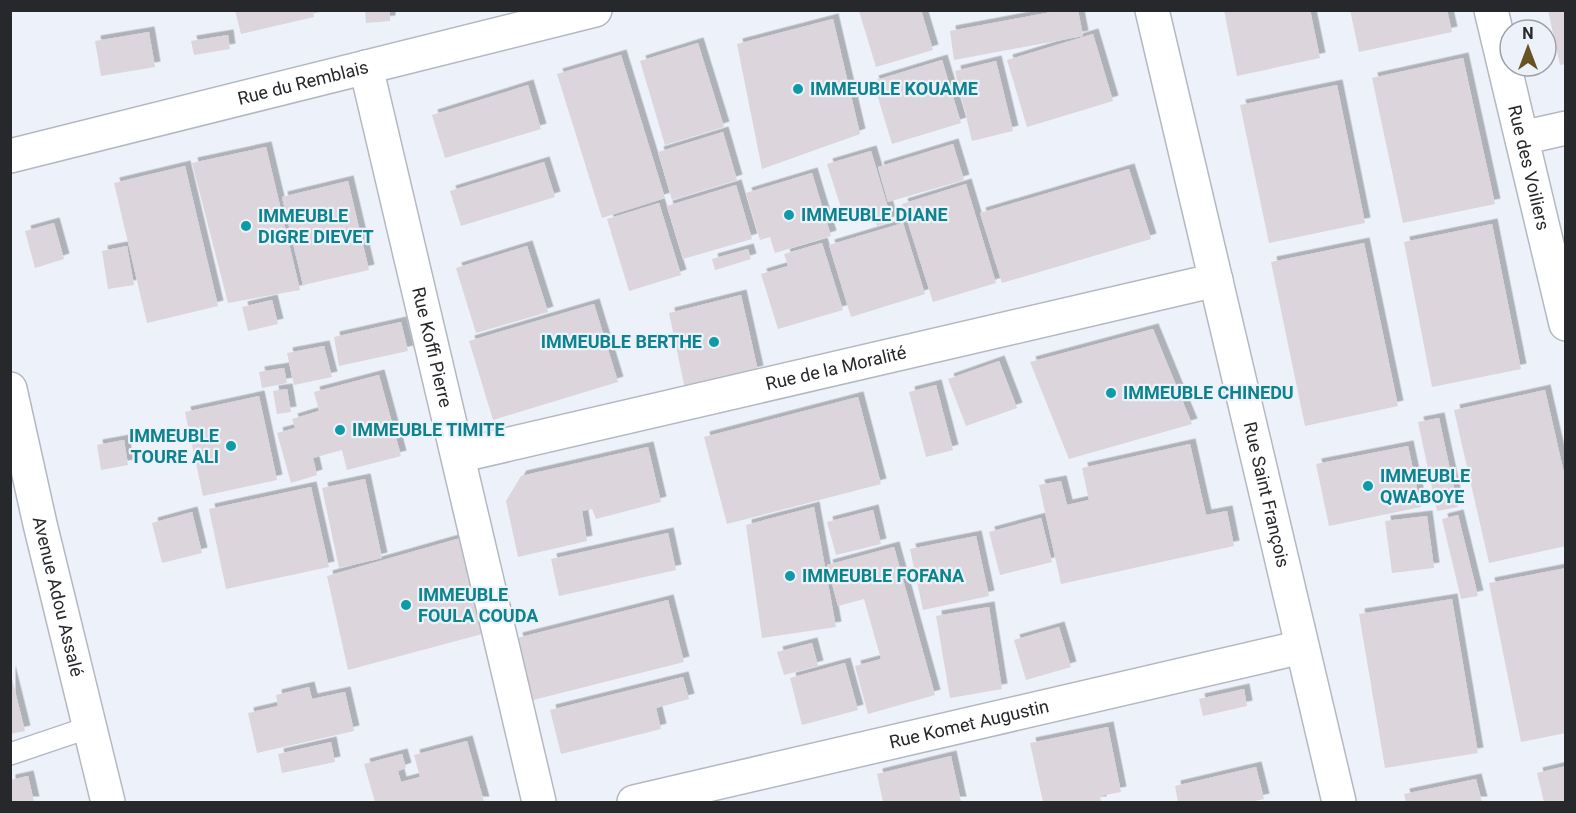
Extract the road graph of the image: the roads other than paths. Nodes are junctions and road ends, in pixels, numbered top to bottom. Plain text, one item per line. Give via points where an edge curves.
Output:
1 (595, 10) edge
2 (1152, 10) edge
3 (1491, 10) edge
4 (366, 67) junction
5 (1566, 128) edge
6 (1522, 138) junction
7 (10, 156) edge
8 (1216, 279) junction
9 (1566, 324) edge
10 (10, 390) edge
11 (458, 456) junction
12 (1302, 647) junction
13 (90, 727) junction
14 (10, 754) edge
15 (108, 802) edge
16 (539, 802) edge
17 (634, 802) edge
18 (1339, 802) edge

1 - 4 street, Rue du Remblais
2 - 8 street, Rue Saint François
3 - 6 street, Rue des Voiliers
4 - 7 street, Rue du Remblais
4 - 11 street, Rue Koffi Pierre
5 - 6 street
6 - 9 street, Rue des Voiliers
8 - 11 street, Rue de la Moralité
8 - 12 street, Rue Saint François
10 - 13 street, Avenue Adou Assalé
11 - 16 street, Rue Koffi Pierre
12 - 17 street, Rue Komet Augustin
12 - 18 street, Rue Saint François
13 - 14 lane
13 - 15 street, Avenue Adou Assalé

